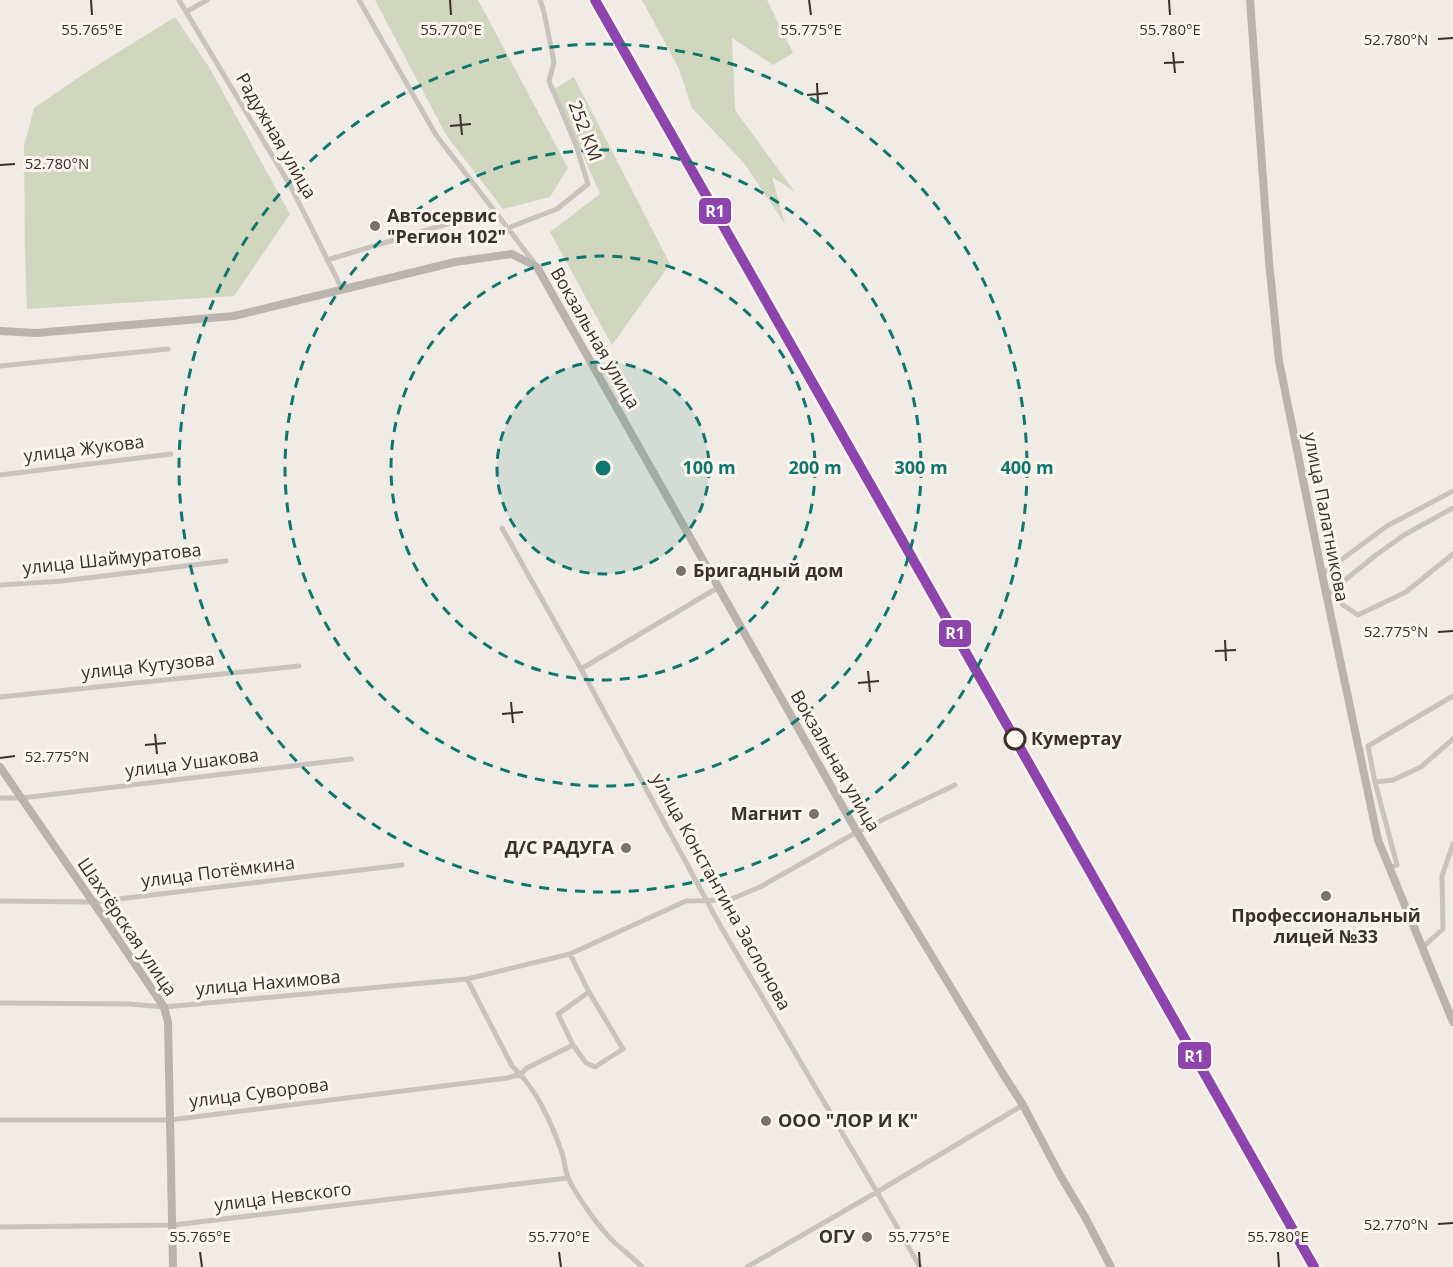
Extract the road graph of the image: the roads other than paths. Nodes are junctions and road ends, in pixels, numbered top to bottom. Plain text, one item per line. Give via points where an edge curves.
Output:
1 (179, 0) edge
2 (207, 0) edge
3 (359, 0) edge
4 (540, 0) edge
5 (1250, 0) edge
6 (186, 12) junction
7 (494, 210) junction
8 (508, 228) junction
9 (327, 260) junction
10 (537, 267) junction
11 (342, 289) junction
12 (0, 331) edge
13 (168, 350) dead end
14 (0, 366) edge
15 (171, 453) dead end
16 (0, 475) edge
17 (1453, 491) edge
18 (1453, 508) edge
19 (502, 528) dead end
20 (1453, 554) edge
21 (226, 561) dead end
22 (1322, 574) junction
23 (0, 585) edge
24 (719, 587) junction
25 (1334, 589) junction
26 (1326, 597) junction
27 (299, 666) dead end
28 (581, 669) junction
29 (1453, 696) edge
30 (0, 697) edge
31 (1453, 739) edge
32 (351, 759) dead end
33 (0, 767) edge
34 (1375, 782) junction
35 (954, 785) dead end
36 (0, 798) edge
37 (22, 798) junction
38 (857, 832) junction
39 (1453, 844) edge
40 (402, 865) dead end
41 (1390, 867) junction
42 (0, 901) edge
43 (708, 901) junction
44 (93, 902) junction
45 (1423, 946) junction
46 (570, 954) junction
47 (467, 979) junction
48 (589, 992) junction
49 (0, 1003) edge
50 (164, 1007) junction
51 (1453, 1022) edge
52 (573, 1045) junction
53 (521, 1074) junction
54 (1023, 1105) junction
55 (0, 1120) edge
56 (170, 1120) junction
57 (568, 1178) junction
58 (878, 1192) junction
59 (173, 1225) junction
60 (0, 1227) edge
61 (173, 1267) edge
62 (641, 1267) edge
63 (747, 1267) edge
64 (920, 1267) edge
65 (1111, 1267) edge

1 - 6 street, Радужная улица
2 - 6 street
3 - 7 street via 436,135
4 - 8 street, 252 КМ via 554,62 549,81 588,184 557,209
5 - 22 main road, улица Палатникова via 1279,361
6 - 9 street, Радужная улица via 291,187
7 - 8 street
7 - 9 street
8 - 10 street
9 - 11 street, Радужная улица
10 - 11 main road via 512,254 455,262
10 - 24 main road, Вокзальная улица
11 - 12 main road via 234,316 36,333
13 - 14 street
15 - 16 street, улица Жукова
17 - 22 street via 1387,526
18 - 25 street via 1404,535
19 - 28 street, улица Константина Заслонова
20 - 25 street via 1406,592 1358,615 1343,605
21 - 23 street, улица Шаймуратова
22 - 26 main road, улица Палатникова
24 - 28 street
24 - 38 main road, Вокзальная улица
25 - 26 street
26 - 41 main road, улица Палатникова via 1378,840
27 - 30 street, улица Кутузова
28 - 43 street, улица Константина Заслонова
29 - 34 street via 1368,746
31 - 34 street via 1421,767 1393,780
32 - 37 street, улица Ушакова
33 - 37 main road, Шахтёрская улица
34 - 41 street via 1397,865
35 - 38 street, улица Нахимова
36 - 37 street, улица Ушакова
37 - 44 main road, Шахтёрская улица
38 - 43 street, улица Нахимова via 760,887 729,900
38 - 54 main road, Вокзальная улица
39 - 45 street via 1442,876 1443,929
40 - 44 street, улица Потёмкина
41 - 45 main road, улица Палатникова
42 - 44 street, улица Потёмкина
43 - 46 street, улица Нахимова via 686,901
43 - 58 street, улица Константина Заслонова
44 - 50 main road, Шахтёрская улица
45 - 51 main road, улица Палатникова
46 - 47 street, улица Нахимова
46 - 48 street
47 - 50 street, улица Нахимова
47 - 53 street via 512,1066
48 - 52 street via 558,1014
48 - 52 street via 623,1049 595,1066 586,1063
49 - 50 street, улица Нахимова
50 - 56 main road, Шахтёрская улица via 168,1022
52 - 53 street
53 - 56 street, улица Суворова
53 - 57 street via 552,1128
54 - 58 street
54 - 65 main road, Вокзальная улица
55 - 56 street, улица Суворова
56 - 59 main road, Шахтёрская улица
57 - 59 street, улица Невского
57 - 62 street via 597,1224
58 - 63 street
58 - 64 street, улица Константина Заслонова
59 - 60 street, улица Невского
59 - 61 main road, Шахтёрская улица

